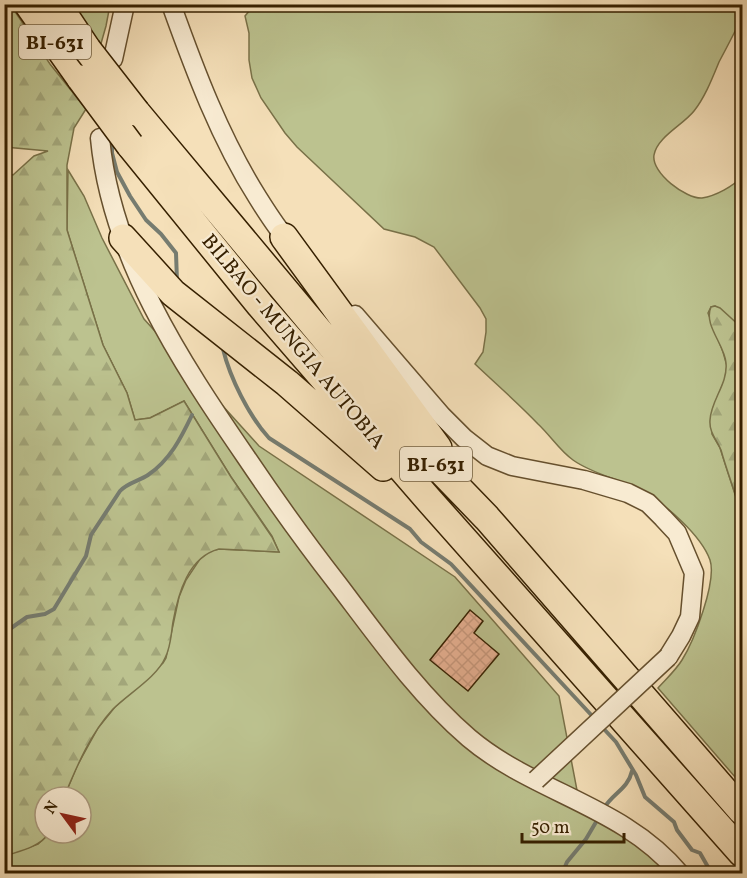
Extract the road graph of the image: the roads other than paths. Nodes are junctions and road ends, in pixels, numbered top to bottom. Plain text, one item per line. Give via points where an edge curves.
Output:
1 (28, 4) edge
2 (57, 4) edge
3 (125, 4) edge
4 (171, 4) edge
5 (113, 59) dead end
6 (100, 138) dead end
7 (284, 237) junction
8 (123, 238) junction
9 (428, 499) junction
10 (487, 518) junction
11 (536, 780) junction
12 (742, 811) edge
13 (742, 853) edge
14 (680, 873) edge

1 - 9 highway, BILBAO - MUNGIA AUTOBIA / BI-631, bridge via 130,145 260,305
2 - 10 highway, BILBAO - MUNGIA AUTOBIA / BI-631, bridge via 136,112 399,427
3 - 5 street
4 - 7 street via 212,110 252,187
6 - 8 street via 109,197
7 - 10 highway
7 - 11 street, bridge via 442,416 487,456 512,466 628,493 648,503 677,533 694,573 690,617 681,636 668,657
8 - 9 highway via 173,293 287,383 403,484
8 - 11 street via 136,273 186,366 309,547 424,695 502,764
9 - 13 highway, BILBAO - MUNGIA AUTOBIA / BI-631
10 - 12 highway, BILBAO - MUNGIA AUTOBIA / BI-631
11 - 14 street via 612,818 652,845

